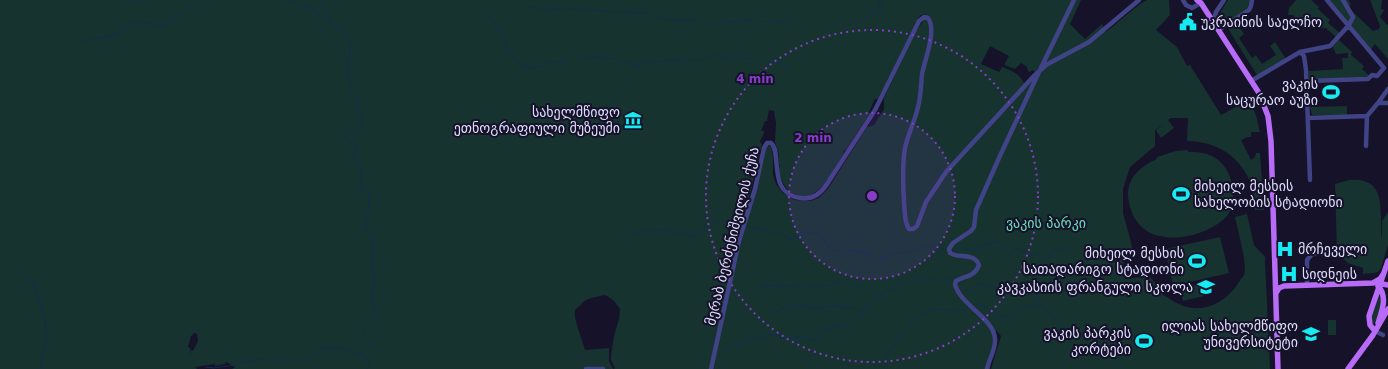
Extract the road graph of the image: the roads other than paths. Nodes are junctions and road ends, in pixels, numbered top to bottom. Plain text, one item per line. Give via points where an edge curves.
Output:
1 (1074, 0) edge
2 (1139, 0) edge
3 (1183, 0) edge
4 (1224, 0) edge
5 (1252, 0) edge
6 (1327, 0) edge
7 (1342, 0) edge
8 (1200, 1) edge
9 (1213, 22) junction
10 (1349, 25) junction
11 (1219, 30) junction
12 (1300, 52) junction
13 (1039, 72) junction
14 (1252, 81) junction
15 (1307, 82) junction
16 (1388, 89) edge
17 (1378, 103) junction
18 (1388, 103) edge
19 (1367, 116) junction
20 (1308, 118) junction
21 (1366, 146) dead end
22 (1310, 180) dead end
23 (1335, 250) dead end
24 (1388, 261) edge
25 (1384, 273) junction
26 (1276, 275) junction
27 (1388, 278) edge
28 (1373, 283) junction
29 (1308, 285) junction
30 (1380, 285) junction
31 (1388, 285) edge
32 (1284, 286) junction
33 (1276, 292) junction
34 (1376, 296) junction
35 (1388, 309) edge
36 (1376, 330) junction
37 (1383, 335) dead end
38 (586, 369) edge
39 (603, 369) edge
40 (711, 369) edge
41 (987, 369) edge
42 (1278, 369) edge
43 (1348, 369) edge

1 - 13 street
2 - 13 street, მერაბ ბერძენიშვილის ქუჩა via 1089,42
3 - 8 street via 1192,8
4 - 9 street
5 - 11 street via 1249,10
6 - 10 street
7 - 10 street via 1353,17
8 - 9 main road
9 - 11 main road
10 - 12 street via 1330,46
10 - 15 street via 1384,68 1377,76 1372,75 1368,78
11 - 14 main road
12 - 14 street
12 - 15 street via 1304,56
13 - 40 street, მერაბ ბერძენიშვილის ქუჩა via 946,172 926,202 917,226 912,230 906,224 904,161 918,107 930,39 931,21 928,18 924,17 919,21 874,110 820,192 813,197 802,198 786,191 777,176 774,146 767,143 739,241
13 - 41 street via 984,191 975,214 974,227 949,249 953,255 973,258 978,262 976,272 958,279 955,284 961,297 994,332 995,343
14 - 26 main road via 1264,103 1270,132
15 - 20 street
16 - 17 street
17 - 18 street
17 - 19 street
19 - 20 street
19 - 21 street
20 - 22 street
23 - 29 street via 1335,253 1312,254 1309,257
24 - 25 main road
25 - 27 main road
25 - 28 main road
25 - 30 main road
26 - 32 main road
26 - 33 main road
28 - 29 main road
28 - 30 main road
28 - 34 main road via 1377,288
29 - 32 main road
30 - 31 main road
30 - 34 main road
30 - 36 main road via 1385,298
32 - 33 main road
33 - 42 main road
34 - 36 main road via 1369,316 1370,325
35 - 36 main road
36 - 37 street
36 - 43 main road
38 - 39 street

